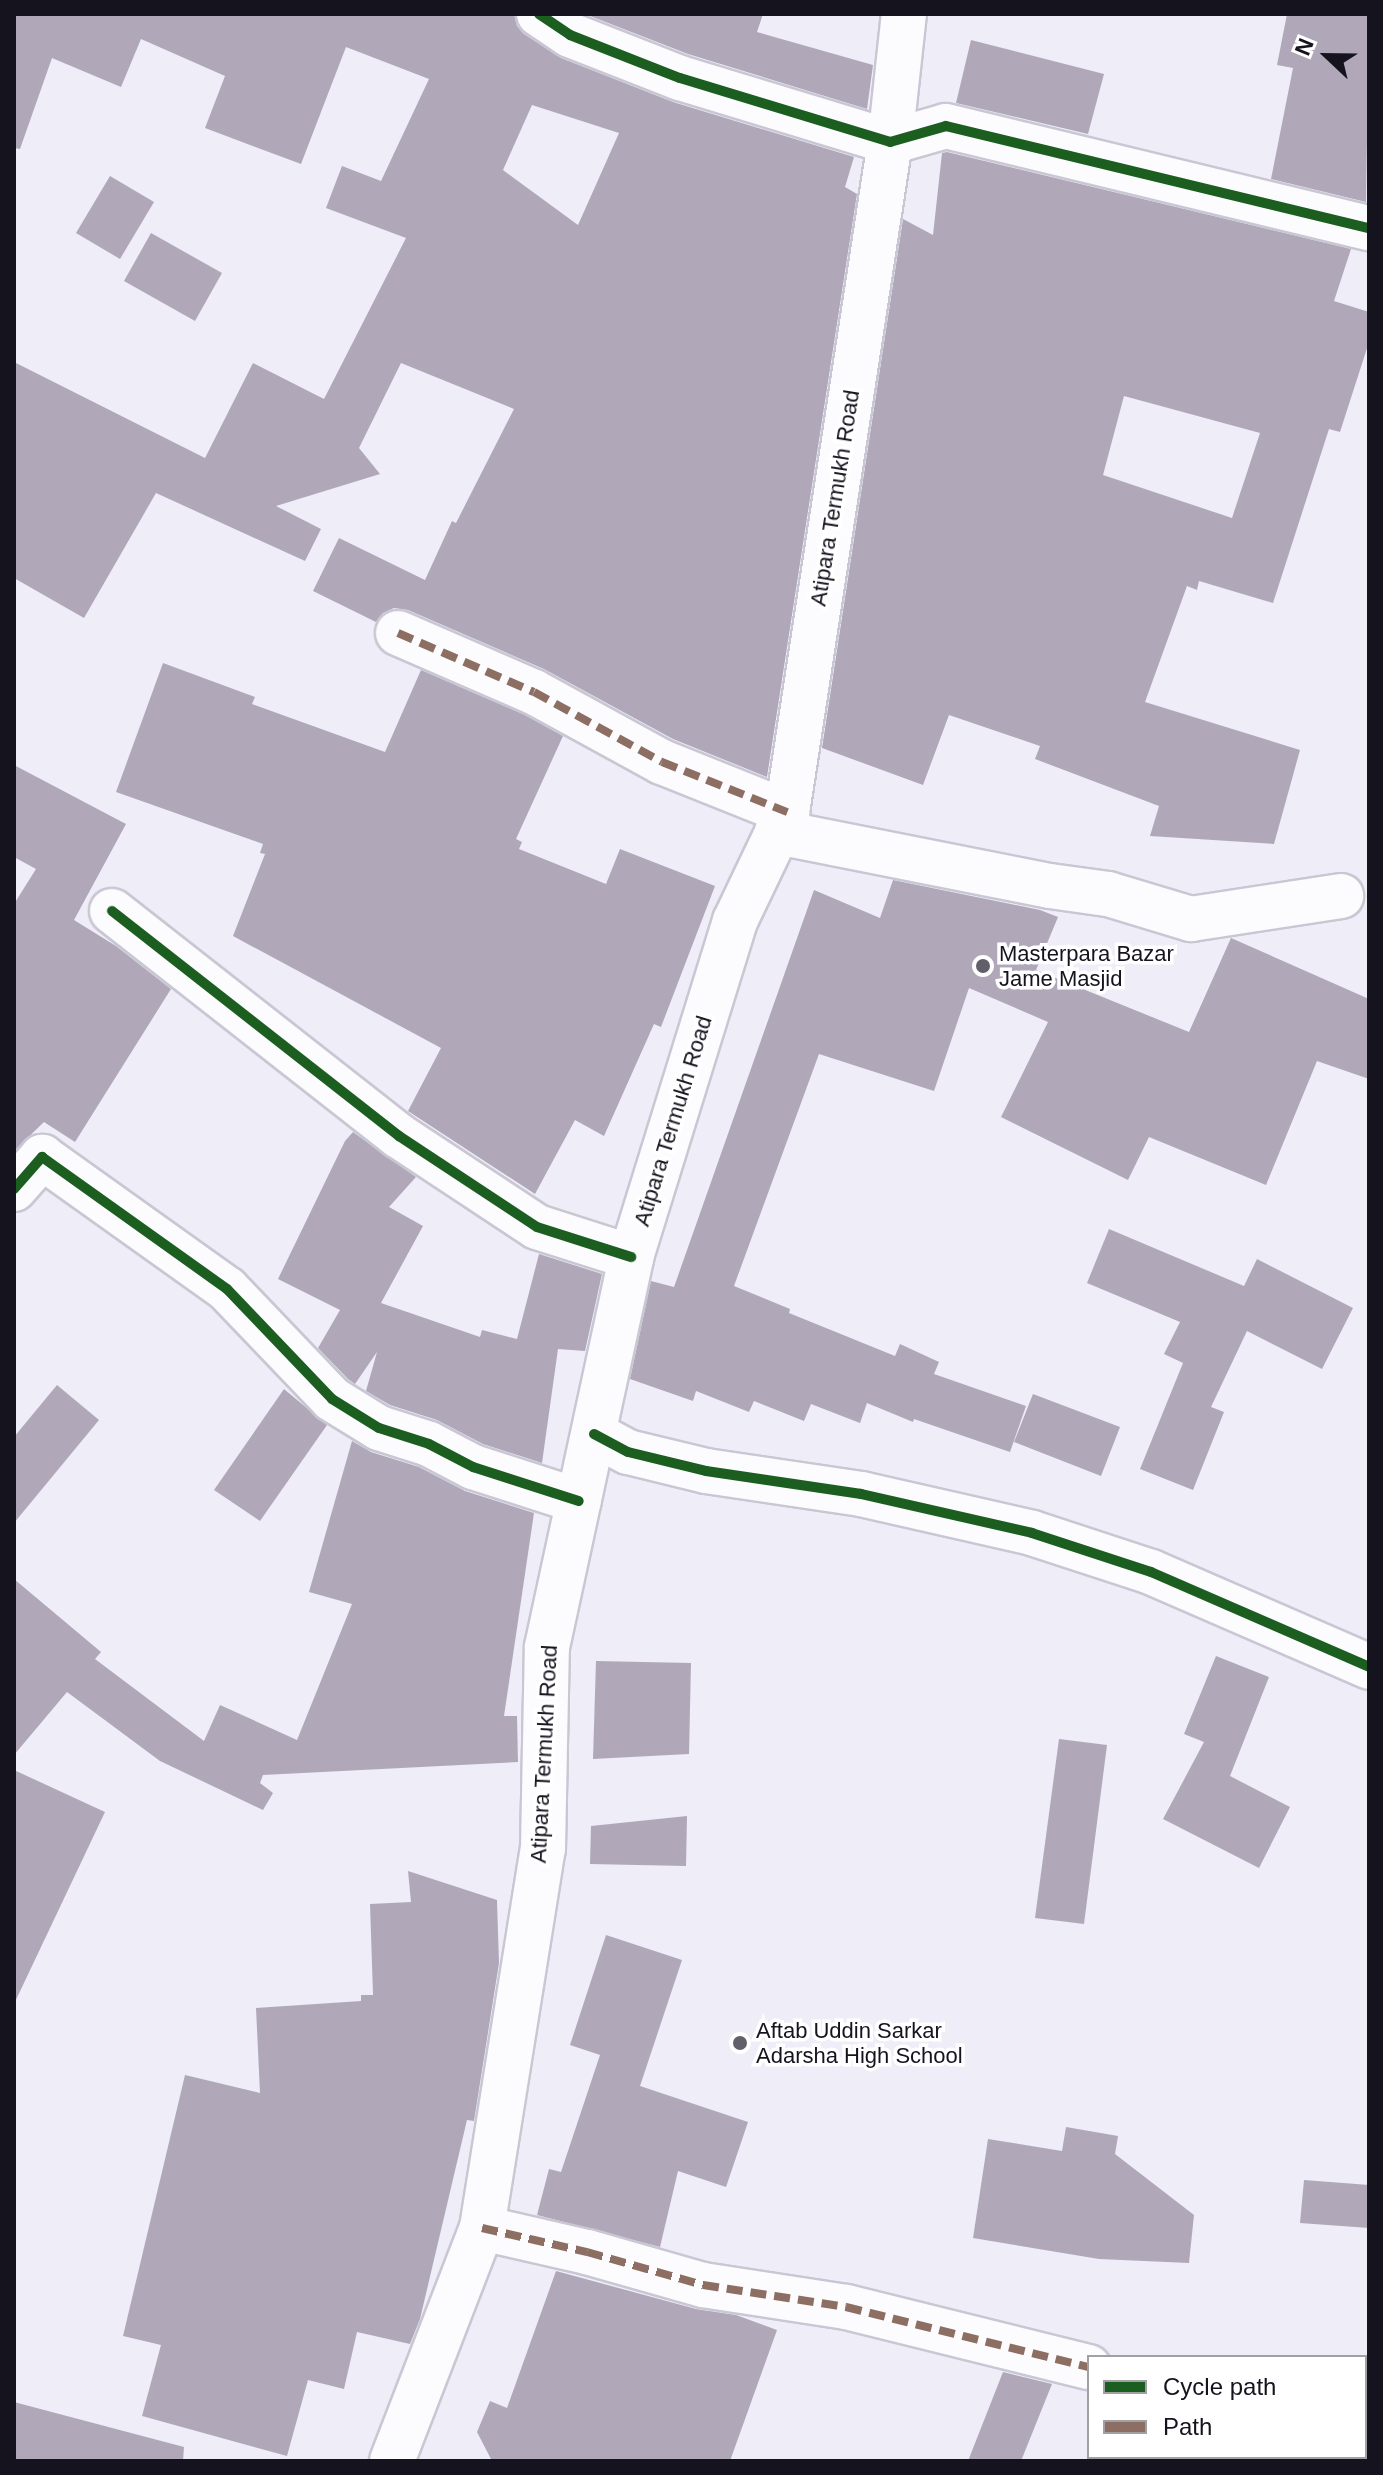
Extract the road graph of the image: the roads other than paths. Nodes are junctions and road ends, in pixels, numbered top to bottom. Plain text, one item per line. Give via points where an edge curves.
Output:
1 (539, 14) edge
2 (904, 14) edge
3 (890, 142) junction
4 (1369, 228) edge
5 (398, 633) dead end
6 (782, 822) junction
7 (1341, 896) dead end
8 (112, 911) dead end
9 (23, 1161) edge
10 (631, 1257) junction
11 (594, 1434) junction
12 (579, 1501) junction
13 (1369, 1667) edge
14 (482, 2228) junction
15 (1087, 2367) edge
16 (392, 2461) edge

1 - 3 street via 570,35 680,78
2 - 3 street, Atipara Termukh Road
3 - 4 street via 946,126
3 - 6 street, Atipara Termukh Road
5 - 6 street via 534,692
6 - 7 street via 1050,886 1108,894 1191,919
6 - 10 street, Atipara Termukh Road via 735,921
8 - 10 street via 411,1144 537,1227
9 - 12 street via 227,1289 332,1399 379,1428 429,1444 473,1467
10 - 11 street, Atipara Termukh Road
11 - 12 street, Atipara Termukh Road
11 - 13 street via 628,1452 706,1471 861,1494 1032,1533 1151,1572
12 - 14 street, Atipara Termukh Road via 547,1647 543,1849
14 - 15 street via 703,2285 846,2307
14 - 16 street, Atipara Termukh Road

